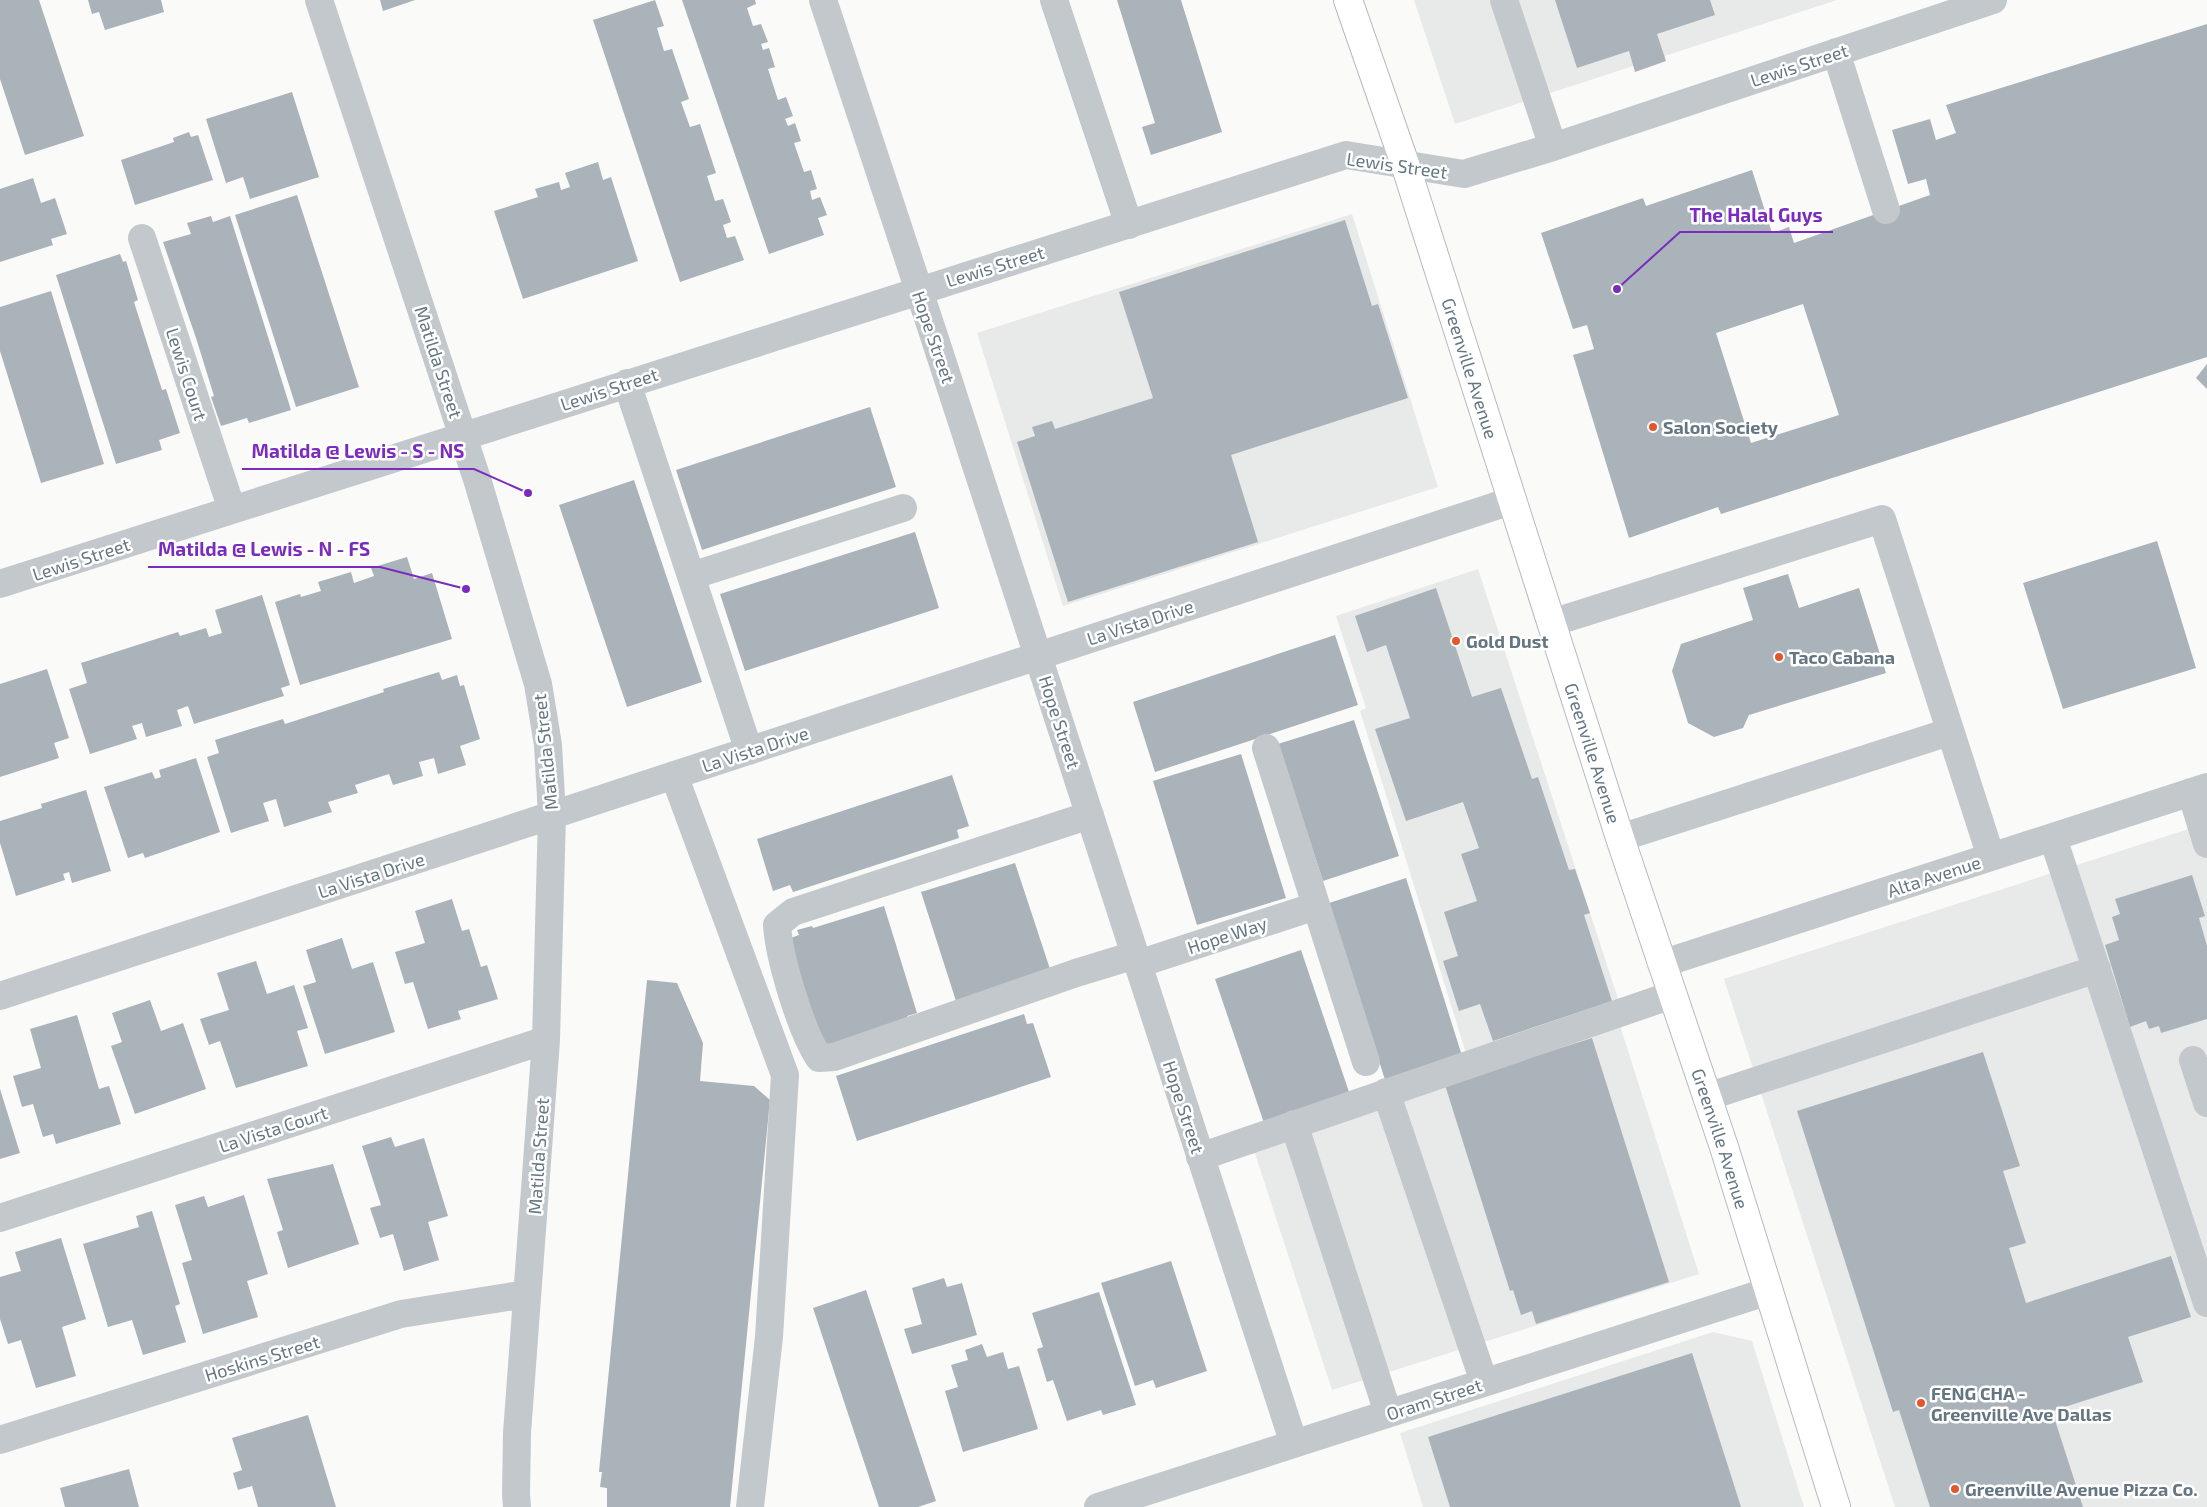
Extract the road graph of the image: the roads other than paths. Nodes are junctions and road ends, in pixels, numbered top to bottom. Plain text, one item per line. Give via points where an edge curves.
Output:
1 (319, 0) edge
2 (823, 0) edge
3 (1054, 0) edge
4 (1348, 0) edge
5 (1504, 0) edge
6 (1993, 0) edge
7 (1836, 52) junction
8 (1553, 146) junction
9 (1405, 164) junction
10 (1886, 210) dead end
11 (1129, 225) junction
12 (142, 238) dead end
13 (918, 290) junction
14 (627, 383) junction
15 (464, 437) junction
16 (1511, 501) junction
17 (903, 508) dead end
18 (232, 510) junction
19 (691, 576) junction
20 (0, 584) edge
21 (1550, 623) junction
22 (1038, 656) junction
23 (1950, 732) junction
24 (1266, 748) dead end
25 (749, 751) junction
26 (674, 775) junction
27 (2199, 790) edge
28 (552, 815) junction
29 (1090, 815) junction
30 (1620, 838) junction
31 (2054, 838) junction
32 (2207, 844) edge
33 (1992, 857) junction
34 (1316, 906) junction
35 (1137, 959) junction
36 (1661, 964) junction
37 (2097, 969) junction
38 (1672, 995) junction
39 (0, 996) edge
40 (546, 1040) junction
41 (2193, 1060) dead end
42 (1366, 1062) dead end
43 (1386, 1092) junction
44 (1707, 1097) junction
45 (2207, 1103) edge
46 (1294, 1124) junction
47 (1200, 1157) junction
48 (0, 1218) edge
49 (1769, 1291) junction
50 (528, 1294) junction
51 (2207, 1304) edge
52 (1484, 1382) junction
53 (1388, 1414) junction
54 (0, 1440) edge
55 (1294, 1444) junction
56 (517, 1507) edge
57 (750, 1507) edge
58 (1098, 1507) edge
59 (1836, 1507) edge

1 - 15 street, Matilda Street
2 - 13 street, Hope Street
3 - 11 street
4 - 9 main road, Greenville Avenue
5 - 8 street
6 - 7 street, Lewis Street
7 - 8 street, Lewis Street
7 - 10 street
8 - 9 street, Lewis Street via 1464,174
9 - 11 street, Lewis Street via 1346,154
9 - 16 main road, Greenville Avenue
11 - 13 street, Lewis Street
12 - 18 street, Lewis Court
13 - 14 street, Lewis Street
13 - 22 street, Hope Street
14 - 15 street, Lewis Street
14 - 19 street
15 - 18 street, Lewis Street
15 - 28 street, Matilda Street via 538,684 548,745
16 - 21 main road, Greenville Avenue
16 - 22 street, La Vista Drive
17 - 19 street
18 - 20 street, Lewis Street
19 - 25 street
21 - 23 street via 1882,518
21 - 30 main road, Greenville Avenue
22 - 25 street, La Vista Drive
22 - 29 street, Hope Street
23 - 30 street
23 - 33 street
24 - 34 street
25 - 26 street, La Vista Drive
26 - 28 street, La Vista Drive
26 - 57 street via 786,1074 769,1338
27 - 31 street, Alta Avenue
27 - 32 street
28 - 39 street, La Vista Drive
28 - 40 street, Matilda Street
29 - 35 street, Hope Street
29 - 35 street, Hope Way via 793,912 777,925 778,946 809,1043 820,1058 834,1056 1076,973
30 - 36 main road, Greenville Avenue
31 - 33 street, Alta Avenue
31 - 37 street
33 - 36 street, Alta Avenue
34 - 35 street, Hope Way
34 - 42 street
35 - 47 street, Hope Street
36 - 38 main road, Greenville Avenue
37 - 44 street
37 - 51 street
38 - 43 street
38 - 44 main road, Greenville Avenue
40 - 48 street, La Vista Court
40 - 50 street, Matilda Street
41 - 45 street
43 - 46 street
43 - 52 street
44 - 49 main road, Greenville Avenue
46 - 47 street
46 - 53 street
47 - 55 street, Hope Street
49 - 52 street, Oram Street
49 - 59 main road, Greenville Avenue
50 - 54 street, Hoskins Street via 401,1314
50 - 56 street, Matilda Street via 517,1433
52 - 53 street, Oram Street
53 - 55 street, Oram Street
55 - 58 street, Oram Street

